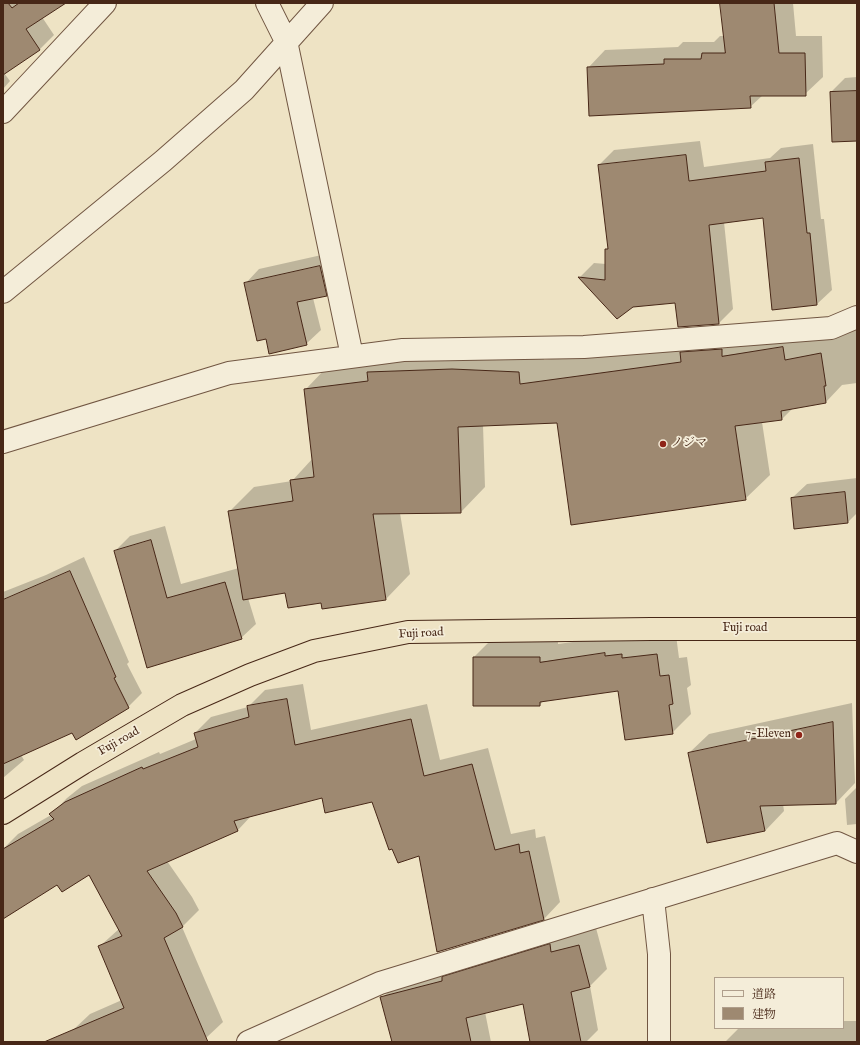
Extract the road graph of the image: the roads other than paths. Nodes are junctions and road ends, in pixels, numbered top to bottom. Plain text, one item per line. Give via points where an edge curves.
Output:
1 (104, 3) edge
2 (268, 3) edge
3 (322, 3) edge
4 (286, 41) junction
5 (3, 112) edge
6 (3, 292) edge
7 (857, 317) edge
8 (352, 356) junction
9 (3, 442) edge
10 (857, 629) edge
11 (3, 813) edge
12 (857, 852) edge
13 (653, 899) junction
14 (248, 1042) edge
15 (659, 1042) edge

1 - 5 street
2 - 4 street
3 - 4 street
4 - 6 street via 244,90 163,161
4 - 8 street
7 - 8 street via 831,328 584,347 403,350
8 - 9 street via 229,372
10 - 11 highway, Fuji road via 408,632 314,651 250,674 182,705 83,762
12 - 13 street via 837,843
13 - 14 street via 380,983
13 - 15 street via 658,954

